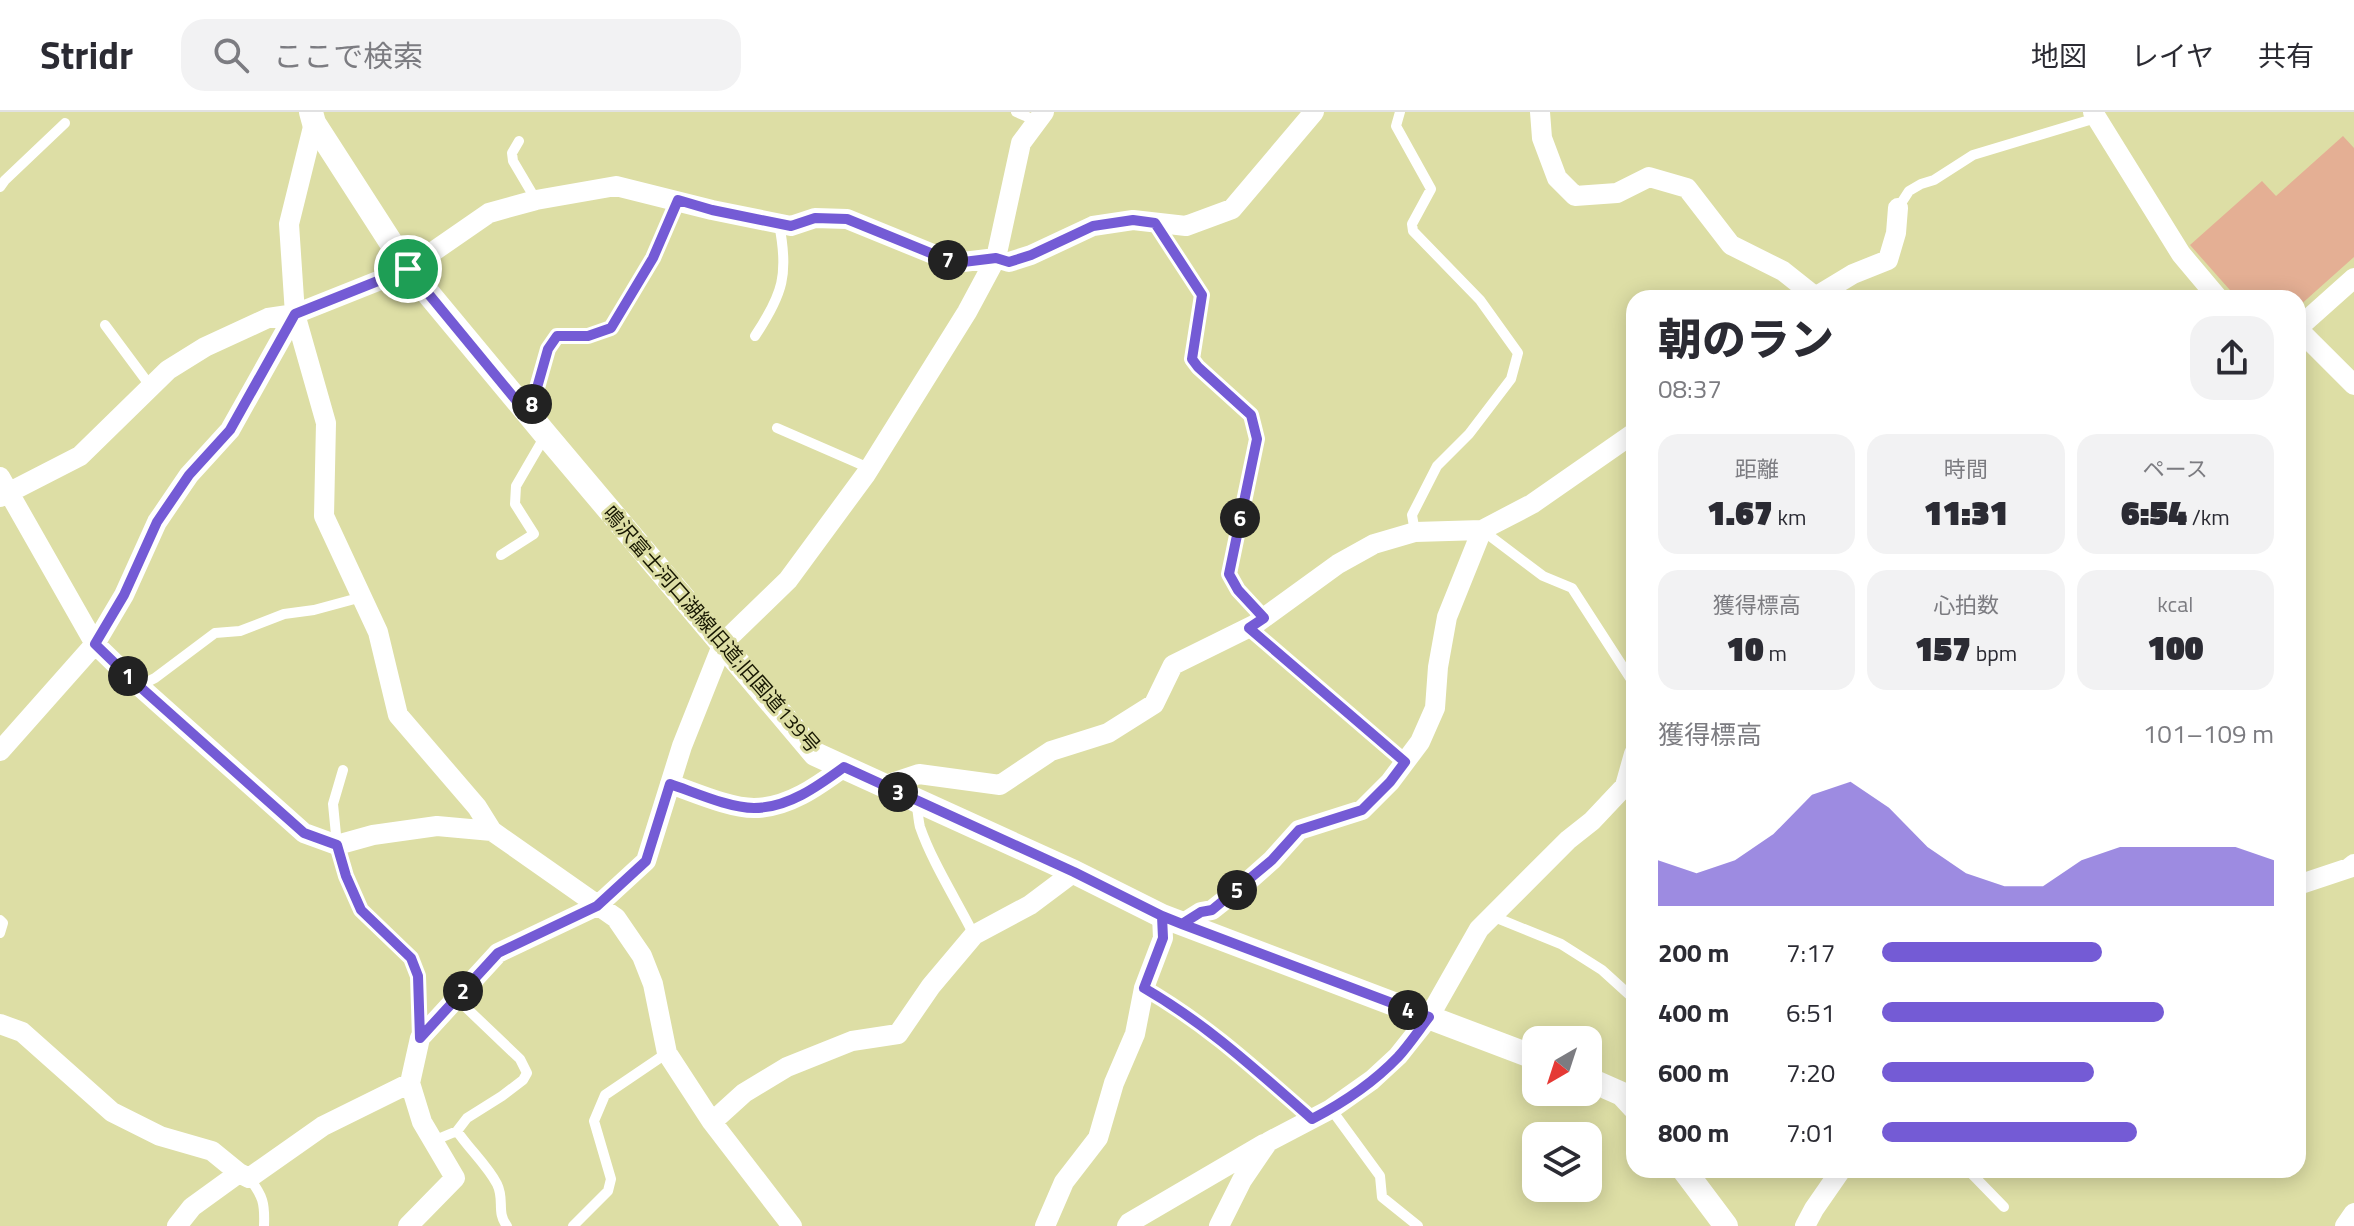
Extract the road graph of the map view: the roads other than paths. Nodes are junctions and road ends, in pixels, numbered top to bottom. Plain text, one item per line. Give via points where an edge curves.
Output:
1 (1016, 112) edge
2 (1314, 112) edge
3 (1400, 112) edge
4 (1540, 112) edge
5 (2094, 115) edge
6 (312, 117) edge
7 (1041, 117) edge
8 (65, 123) dead end
9 (519, 141) dead end
10 (0, 187) edge
11 (536, 200) junction
12 (678, 200) junction
13 (1898, 208) joint
14 (1155, 223) junction
15 (779, 224) junction
16 (996, 258) junction
17 (408, 269) junction
18 (2354, 278) edge
19 (1804, 290) edge
20 (1822, 290) edge
21 (2211, 290) edge
22 (295, 314) junction
23 (2306, 321) edge
24 (105, 325) dead end
25 (755, 336) dead end
26 (2306, 336) edge
27 (2354, 385) edge
28 (151, 387) junction
29 (529, 416) junction
30 (777, 428) dead end
31 (546, 435) junction
32 (1626, 439) edge
33 (869, 468) junction
34 (4, 489) edge
35 (1482, 530) junction
36 (1415, 532) junction
37 (501, 555) dead end
38 (362, 597) junction
39 (1256, 623) junction
40 (723, 643) junction
41 (95, 644) junction
42 (1626, 672) edge
43 (139, 686) junction
44 (0, 751) edge
45 (1405, 762) junction
46 (844, 767) junction
47 (343, 770) dead end
48 (1626, 782) edge
49 (670, 784) junction
50 (883, 786) junction
51 (916, 800) junction
52 (492, 831) junction
53 (337, 845) junction
54 (2354, 864) edge
55 (1074, 872) junction
56 (2306, 882) edge
57 (597, 906) junction
58 (1492, 916) junction
59 (0, 920) edge
60 (1172, 920) junction
61 (0, 933) edge
62 (974, 935) junction
63 (1144, 988) junction
64 (1626, 992) edge
65 (456, 998) junction
66 (1429, 1017) junction
67 (0, 1024) edge
68 (420, 1038) junction
69 (667, 1053) junction
70 (1522, 1053) edge
71 (410, 1083) junction
72 (1602, 1085) edge
73 (1626, 1098) edge
74 (1331, 1109) junction
75 (1312, 1119) junction
76 (712, 1122) junction
77 (457, 1131) junction
78 (433, 1141) junction
79 (1268, 1142) junction
80 (244, 1175) junction
81 (1690, 1178) edge
82 (1835, 1178) edge
83 (1976, 1178) edge
84 (2004, 1207) dead end
85 (2354, 1213) edge
86 (415, 1223) edge
87 (177, 1226) edge
88 (264, 1226) edge
89 (507, 1226) edge
90 (573, 1226) edge
91 (792, 1226) edge
92 (1045, 1226) edge
93 (1127, 1226) edge
94 (1219, 1226) edge
95 (1418, 1226) edge
96 (1726, 1226) edge
97 (1805, 1226) edge
98 (2345, 1226) edge

1 - 7 lane
2 - 14 street via 1232,209 1186,226
3 - 36 lane via 1396,126 1431,189 1413,231 1480,300 1518,353 1511,379 1437,466 1412,515
4 - 19 street via 1542,138 1557,178 1575,196 1617,193 1649,177 1687,188 1731,245 1783,271
5 - 13 lane via 1973,155 1909,191
5 - 21 street via 2181,254
6 - 17 street, 鳴沢富士河口湖線旧道;旧国道139号
6 - 22 street via 289,224
7 - 16 street via 1021,143
8 - 10 lane
9 - 11 lane via 513,161
11 - 12 street via 616,186
11 - 17 street via 489,213
12 - 15 street
12 - 29 lane via 653,258 611,328 588,336 557,336 548,349
13 - 20 street via 1888,260
14 - 16 street via 1133,220 1093,226 1009,262
14 - 39 lane via 1202,295 1192,359 1251,415 1255,426 1257,439 1229,574
15 - 16 street via 847,219 955,263
15 - 25 lane via 785,260 781,287
16 - 33 street
17 - 22 street
17 - 29 street, 鳴沢富士河口湖線旧道;旧国道139号
18 - 23 street
22 - 28 street via 268,318 205,347
22 - 38 street via 326,423 324,516
22 - 41 street via 230,430 189,475 157,522
24 - 28 lane
26 - 27 street
28 - 34 street via 80,456
29 - 31 street, 鳴沢富士河口湖線旧道;旧国道139号
30 - 33 lane
31 - 37 lane via 516,486 515,504 534,534
31 - 40 street, 鳴沢富士河口湖線旧道;旧国道139号
32 - 35 street via 1532,504
33 - 40 street via 788,580
34 - 41 street
35 - 36 street
35 - 42 lane via 1543,576 1572,588
35 - 45 street via 1447,617 1435,708
36 - 39 street via 1374,544 1338,564
38 - 43 lane via 284,614 240,631 215,633
38 - 52 street via 378,632 398,715
39 - 45 lane
39 - 50 street via 1173,665 1154,704 1120,726 1051,751 1000,785 919,774
40 - 46 street, 鳴沢富士河口湖線旧道;旧国道139号 via 815,754
40 - 49 street
41 - 43 street
41 - 44 street
43 - 53 street via 304,833
45 - 60 street via 1362,810 1299,830 1212,910
46 - 49 street via 805,794 755,808
46 - 50 street, 鳴沢富士河口湖線旧道;旧国道139号
47 - 53 lane via 333,804
48 - 58 street
49 - 57 street via 646,861
50 - 51 street, 鳴沢富士河口湖線旧道;旧国道139号
51 - 55 street, 鳴沢富士河口湖線旧道;旧国道139号
51 - 62 lane via 920,826 937,866
52 - 53 street via 437,826
52 - 57 street
53 - 68 lane via 361,910 411,958 418,976
54 - 56 street
55 - 60 street, 鳴沢富士河口湖線旧道;旧国道139号
55 - 62 street via 1030,905
57 - 65 street via 498,953
57 - 69 street via 616,918 642,956
58 - 64 lane via 1561,944
58 - 66 street via 1479,929
59 - 61 lane
60 - 63 street
60 - 66 street, 鳴沢富士河口湖線旧道;旧国道139号
62 - 76 street via 898,1034 852,1041 787,1067 744,1093
63 - 75 lane via 1207,1029
63 - 92 street via 1135,1034 1098,1138 1064,1182
65 - 68 street
65 - 77 lane via 520,1059 527,1073
66 - 70 street, 鳴沢富士河口湖線旧道;旧国道139号
66 - 74 street via 1398,1056
67 - 80 street via 22,1032 112,1112 160,1136 212,1151
68 - 71 street
69 - 76 street
69 - 90 lane via 605,1095 594,1121 611,1179 608,1191
71 - 78 street
71 - 80 street via 323,1126
72 - 73 street
74 - 75 street
74 - 95 lane via 1380,1176 1382,1197
75 - 79 street
76 - 91 street
77 - 78 lane
77 - 89 lane via 496,1181
78 - 86 street via 455,1178
79 - 93 street
79 - 94 street
80 - 87 street via 192,1207
80 - 88 lane via 265,1204
81 - 96 street
82 - 97 street
83 - 84 lane
85 - 98 street

